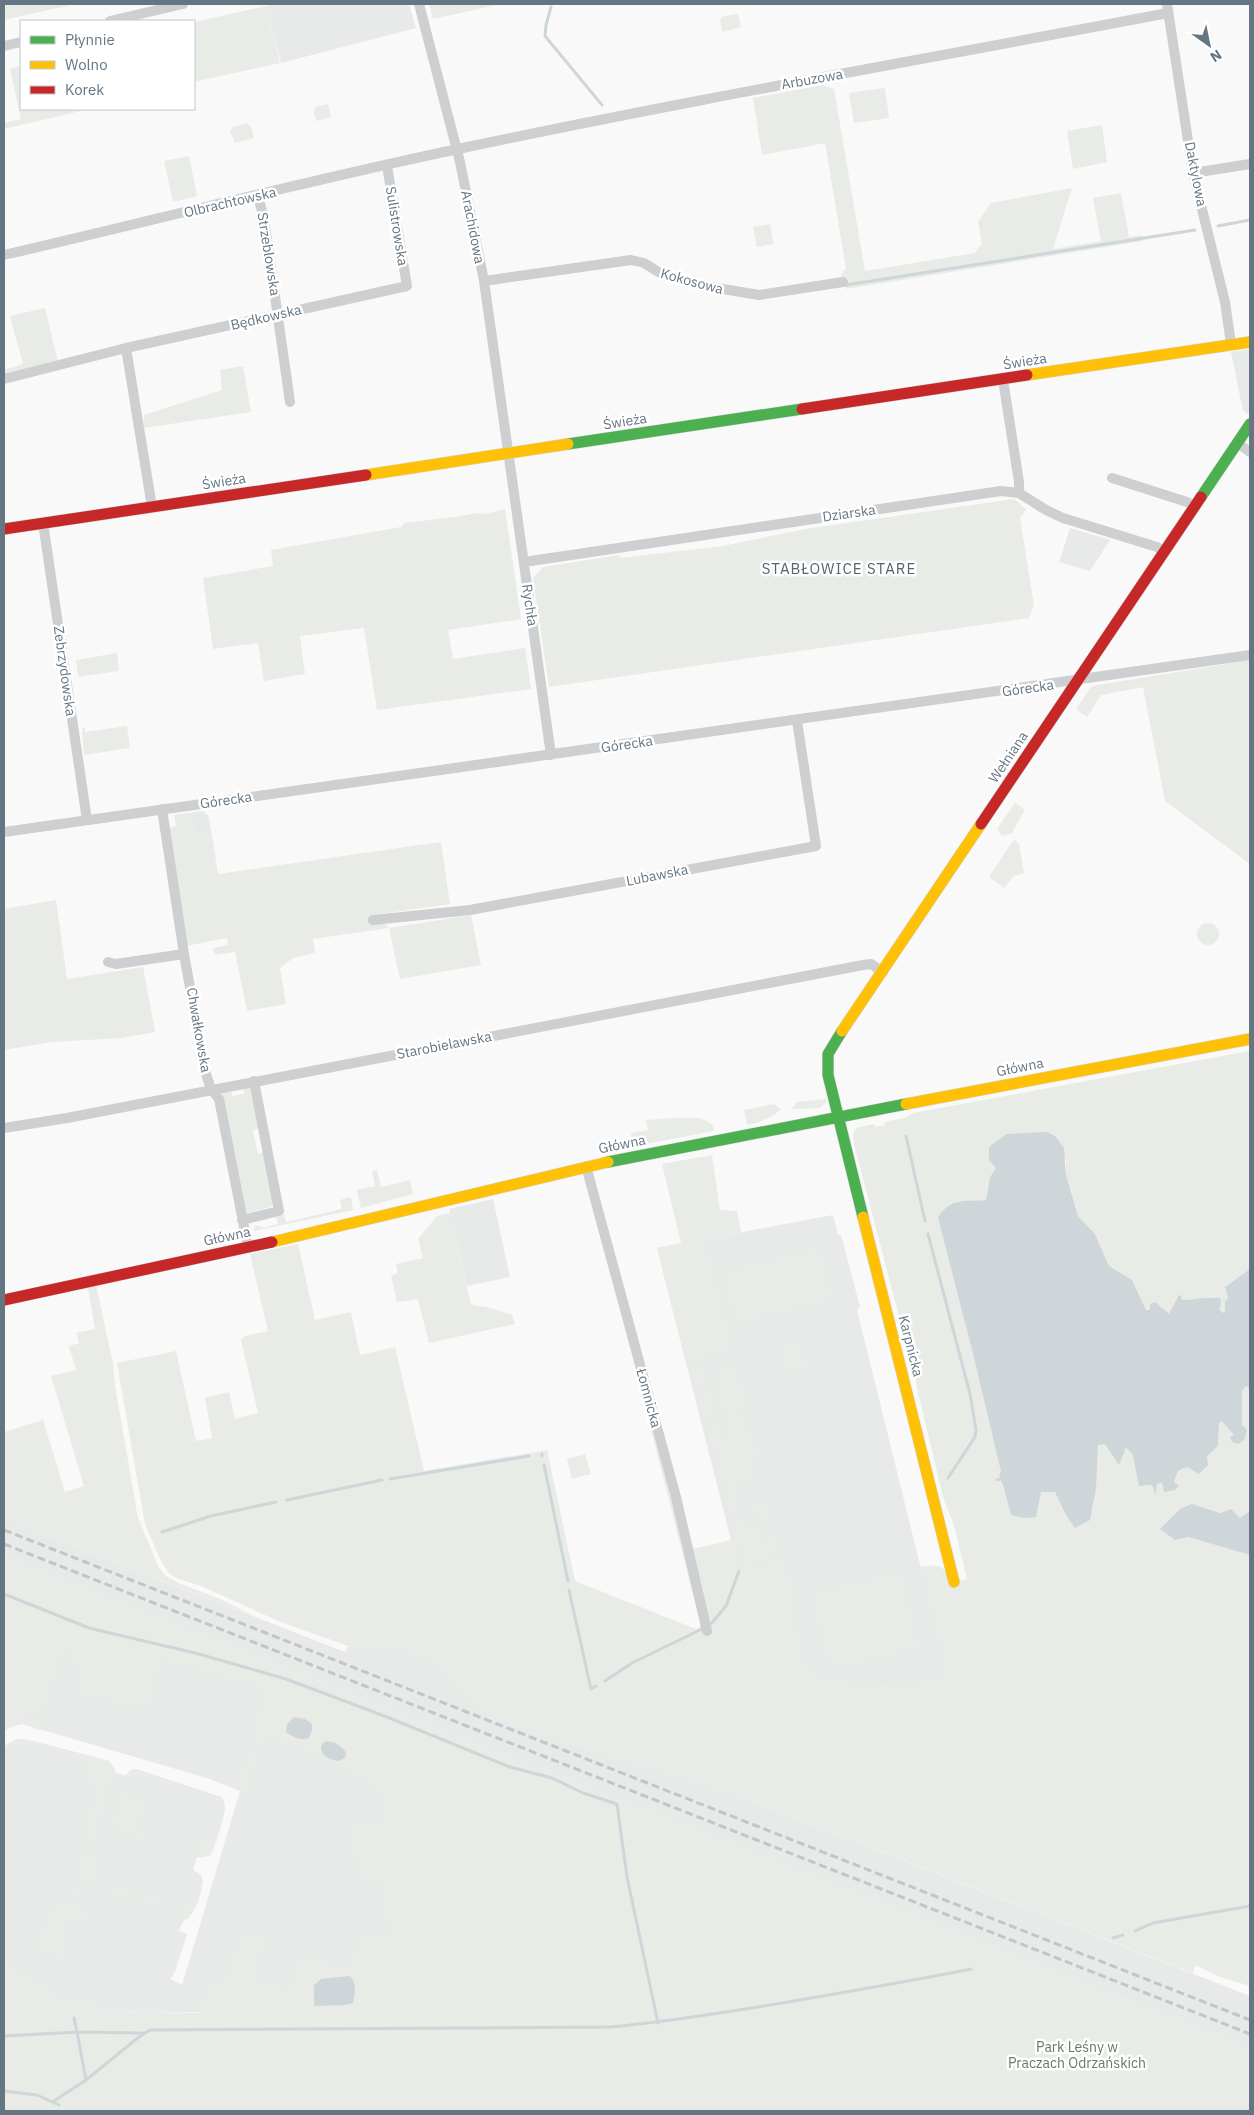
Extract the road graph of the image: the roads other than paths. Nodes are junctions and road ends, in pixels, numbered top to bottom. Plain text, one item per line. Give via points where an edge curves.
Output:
1 (183, 4) edge
2 (419, 4) edge
3 (1167, 8) edge
4 (114, 20) edge
5 (20, 42) edge
6 (4, 46) edge
7 (457, 149) junction
8 (1250, 164) edge
9 (387, 166) junction
10 (1193, 173) junction
11 (258, 196) junction
12 (4, 255) edge
13 (484, 281) junction
14 (844, 282) dead end
15 (407, 286) joint
16 (277, 314) junction
17 (1250, 342) edge
18 (1231, 344) junction
19 (126, 348) junction
20 (4, 379) edge
21 (1003, 380) junction
22 (290, 402) dead end
23 (1250, 424) edge
24 (1237, 443) junction
25 (1250, 452) edge
26 (509, 454) junction
27 (1112, 478) dead end
28 (1019, 493) junction
29 (1195, 506) junction
30 (152, 507) junction
31 (43, 523) junction
32 (4, 529) edge
33 (1165, 552) junction
34 (524, 562) junction
35 (1250, 655) edge
36 (1078, 681) junction
37 (797, 721) junction
38 (551, 755) junction
39 (162, 809) junction
40 (87, 820) junction
41 (4, 832) edge
42 (373, 920) dead end
43 (184, 954) junction
44 (108, 962) dead end
45 (883, 972) junction
46 (1250, 1039) edge
47 (254, 1081) junction
48 (211, 1089) junction
49 (840, 1118) junction
50 (4, 1128) edge
51 (586, 1166) junction
52 (242, 1220) junction
53 (248, 1247) junction
54 (4, 1300) edge
55 (954, 1582) dead end
56 (707, 1631) dead end

1 - 4 street
2 - 7 street, Arachidowa
3 - 7 street, Arbuzowa via 1012,43 752,90
3 - 10 street, Daktylowa
5 - 6 street
7 - 9 street, Olbrachtowska
7 - 13 street, Arachidowa
8 - 10 street
9 - 11 street, Olbrachtowska
9 - 15 street, Sulistrowska
10 - 18 street, Daktylowa via 1225,302
11 - 12 street, Olbrachtowska
11 - 16 street, Strzeblowska
13 - 14 street, Kokosowa via 638,260 665,276 759,295
13 - 26 street, Arachidowa
15 - 16 street, Będkowska
16 - 19 street, Będkowska
16 - 22 street, Strzeblowska
17 - 18 street, Świeża
18 - 21 street, Świeża
19 - 20 street, Będkowska
19 - 30 street
21 - 26 street, Świeża
21 - 28 street
23 - 24 street, Wełniana
24 - 25 street
24 - 29 street, Wełniana
26 - 30 street, Świeża
26 - 34 street, Rychła
27 - 29 street
28 - 33 street, Dziarska via 1063,518
28 - 34 street, Dziarska via 1001,491 950,498
29 - 33 street, Wełniana
30 - 31 street, Świeża
31 - 32 street, Świeża
31 - 40 street, Zebrzydowska
33 - 36 street, Wełniana
34 - 38 street, Rychła
35 - 36 street, Górecka
36 - 37 street, Górecka
36 - 45 street, Wełniana
37 - 38 street, Górecka
37 - 42 street, Lubawska via 816,846 470,910
38 - 39 street, Górecka
39 - 40 street, Górecka
39 - 43 street, Chwałkowska
40 - 41 street, Górecka
43 - 44 street via 116,964
43 - 48 street, Chwałkowska
45 - 47 street, Starobielawska via 871,964 863,965
45 - 49 street, Wełniana via 828,1054 828,1071
46 - 49 street, Główna
47 - 48 street, Starobielawska
47 - 52 street via 279,1211
48 - 50 street, Starobielawska
48 - 52 street, Chwałkowska via 219,1099
49 - 51 street, Główna
49 - 55 street, Karpnicka
51 - 53 street, Główna
51 - 56 street, Łomnicka via 676,1498
52 - 53 street, Chwałkowska
53 - 54 street, Główna

